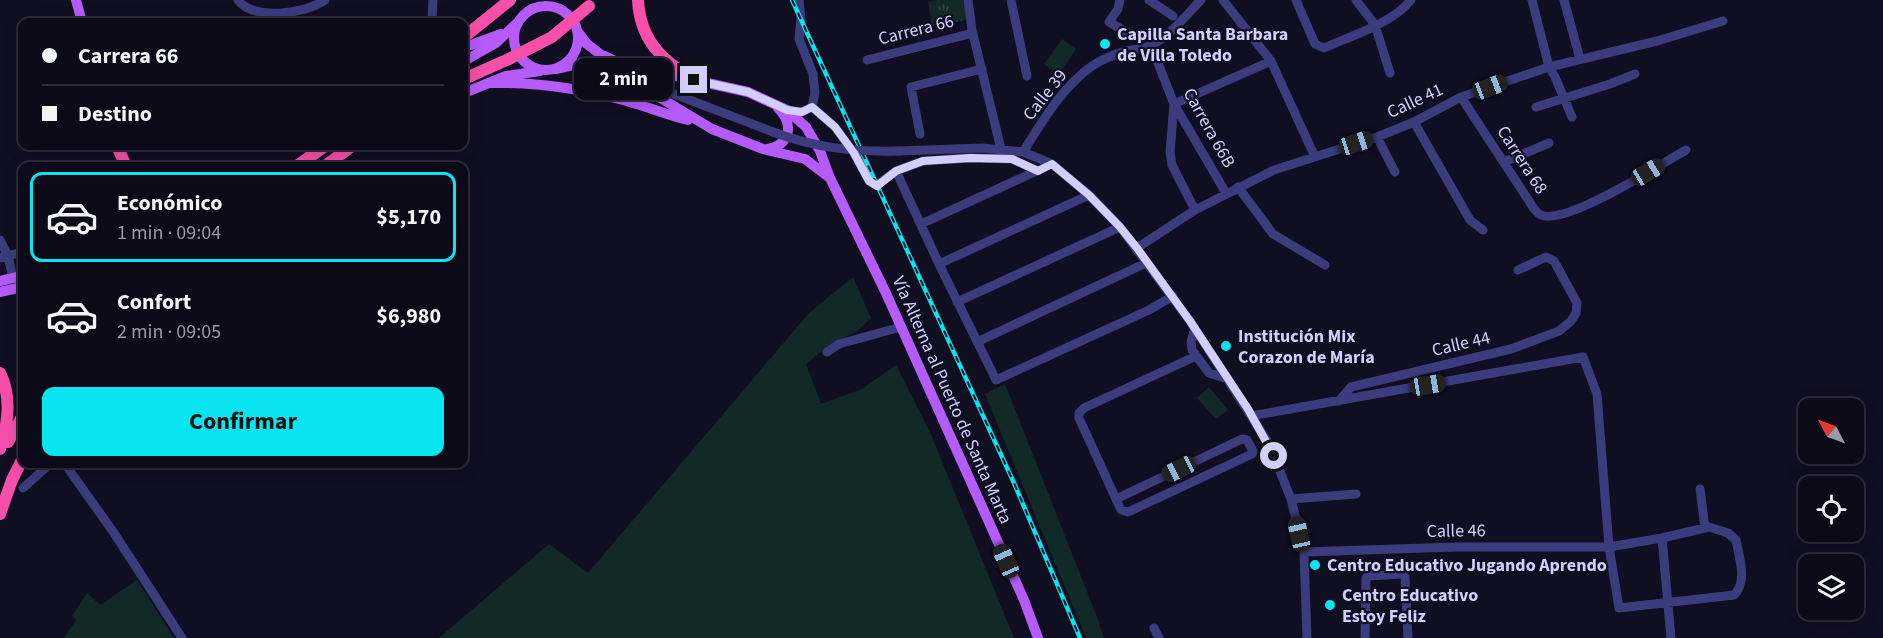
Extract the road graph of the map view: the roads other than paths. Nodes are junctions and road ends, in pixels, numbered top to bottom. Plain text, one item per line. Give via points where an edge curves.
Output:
1 (76, 0) edge
2 (238, 0) edge
3 (325, 0) edge
4 (433, 0) edge
5 (510, 0) edge
6 (638, 0) edge
7 (799, 0) edge
8 (968, 0) edge
9 (1011, 0) edge
10 (1120, 0) edge
11 (1149, 0) edge
12 (1201, 0) edge
13 (1223, 0) edge
14 (1296, 0) edge
15 (1411, 0) edge
16 (1532, 0) edge
17 (1564, 0) edge
18 (1361, 2) edge
19 (592, 3) edge
20 (1173, 16) dead end
21 (81, 18) edge
22 (432, 18) edge
23 (1723, 21) dead end
24 (517, 23) junction
25 (1375, 26) junction
26 (507, 32) junction
27 (578, 32) junction
28 (468, 33) edge
29 (974, 33) junction
30 (1133, 36) dead end
31 (468, 45) edge
32 (1147, 47) junction
33 (468, 59) edge
34 (1580, 59) junction
35 (867, 60) dead end
36 (1271, 61) junction
37 (1549, 67) junction
38 (556, 69) junction
39 (620, 69) junction
40 (982, 69) junction
41 (543, 70) junction
42 (1390, 73) dead end
43 (1635, 74) dead end
44 (1027, 76) dead end
45 (468, 77) edge
46 (694, 80) junction
47 (490, 83) junction
48 (468, 91) edge
49 (1461, 97) junction
50 (1563, 97) junction
51 (766, 99) junction
52 (1174, 104) junction
53 (812, 107) junction
54 (1536, 107) dead end
55 (787, 110) junction
56 (1572, 117) dead end
57 (1414, 122) junction
58 (700, 123) junction
59 (920, 134) dead end
60 (1377, 137) junction
61 (1549, 143) dead end
62 (763, 149) junction
63 (1001, 149) junction
64 (319, 150) edge
65 (349, 150) edge
66 (1686, 150) dead end
67 (1023, 152) junction
68 (1315, 157) junction
69 (303, 162) edge
70 (331, 162) edge
71 (1504, 162) junction
72 (1052, 164) junction
73 (896, 171) junction
74 (1038, 171) junction
75 (1395, 172) dead end
76 (830, 178) junction
77 (1238, 187) junction
78 (1226, 193) junction
79 (1089, 195) junction
80 (1195, 210) junction
81 (921, 224) junction
82 (1120, 227) junction
83 (1483, 230) dead end
84 (0, 240) edge
85 (1137, 248) junction
86 (4, 257) edge
87 (1146, 263) junction
88 (939, 264) junction
89 (1325, 265) dead end
90 (1518, 270) dead end
91 (18, 277) edge
92 (0, 281) edge
93 (18, 288) edge
94 (0, 292) edge
95 (1173, 296) junction
96 (957, 302) junction
97 (901, 327) junction
98 (1195, 328) junction
99 (977, 342) junction
100 (827, 352) dead end
101 (1196, 356) junction
102 (0, 373) edge
103 (1228, 379) junction
104 (1339, 400) junction
105 (1251, 416) junction
106 (18, 424) edge
107 (0, 449) edge
108 (0, 457) edge
109 (18, 468) edge
110 (46, 468) edge
111 (67, 468) edge
112 (23, 488) dead end
113 (1700, 489) dead end
114 (1356, 494) dead end
115 (1116, 499) junction
116 (1291, 499) junction
117 (0, 514) edge
118 (1705, 528) junction
119 (1662, 538) junction
120 (1609, 547) junction
121 (1304, 552) junction
122 (1667, 604) junction
123 (1154, 628) dead end
124 (182, 638) edge
125 (1038, 638) edge
126 (1159, 638) edge
127 (1307, 638) edge
128 (1365, 638) edge
129 (1408, 638) edge
130 (1671, 638) edge

1 - 21 main road
2 - 3 street via 248,10 297,12
4 - 22 street
5 - 28 highway
6 - 46 highway via 647,37 673,68
7 - 53 street via 800,39 813,74
8 - 29 street, Carrera 66
9 - 44 street
10 - 30 street via 1109,22
11 - 20 street
12 - 32 street, Calle 39 via 1166,36
13 - 36 street
14 - 25 street via 1315,44 1324,48
15 - 25 street
16 - 37 street
17 - 34 street
18 - 25 street
19 - 45 highway, bridge via 552,36
23 - 34 street, Calle 41
24 - 26 main road
24 - 27 main road via 531,9 551,6 568,15
24 - 41 main road via 517,54 532,68
25 - 42 street
26 - 31 main road
26 - 33 main road
27 - 38 main road via 576,50
27 - 39 main road, Vía Alterna al Puerto de Santa Marta via 587,44
29 - 35 street, Carrera 66
29 - 40 street, Carrera 66
32 - 52 street, Carrera 66B via 1158,63
32 - 67 street, Calle 39 via 1103,59 1090,67 1067,88
34 - 37 street, Calle 41
36 - 52 street
36 - 68 street
37 - 49 street, Calle 41
37 - 50 street
38 - 39 main road, Vía Alterna al Puerto de Santa Marta via 578,64
38 - 41 main road
39 - 46 main road, Vía Alterna al Puerto de Santa Marta
39 - 58 main road, Vía Alterna al Puerto de Santa Marta
39 - 63 street, bridge via 666,91 807,144 863,152
40 - 59 street via 911,87
40 - 63 street, Carrera 66
41 - 47 main road
43 - 50 street
46 - 51 main road, Vía Alterna al Puerto de Santa Marta
47 - 48 main road
47 - 58 main road via 597,94
49 - 57 street, Calle 41
49 - 71 street, Carrera 68
50 - 54 street
50 - 56 street
51 - 55 main road, Vía Alterna al Puerto de Santa Marta
51 - 62 main road via 783,113 789,127 783,142
52 - 78 street, Carrera 66B
52 - 80 street via 1172,165
53 - 55 street via 802,112
53 - 73 street via 835,127 873,184 877,186
55 - 76 main road, Vía Alterna al Puerto de Santa Marta via 806,127
57 - 60 street, Calle 41
57 - 83 street via 1470,219
58 - 62 main road, Vía Alterna al Puerto de Santa Marta
60 - 68 street, Calle 41
60 - 75 street
61 - 71 street
62 - 76 main road, Vía Alterna al Puerto de Santa Marta via 805,159
63 - 67 street
64 - 69 highway
65 - 70 highway
66 - 71 street, Carrera 68 via 1611,194 1562,215 1540,214
67 - 72 street
68 - 77 street, Calle 41
72 - 74 street
72 - 79 street
73 - 74 street via 923,161 970,158 1012,159
73 - 81 street
74 - 81 street
76 - 97 main road, Vía Alterna al Puerto de Santa Marta
77 - 78 street, Calle 41
77 - 89 street, Carrera 66B via 1273,234
78 - 80 street, Calle 41
79 - 82 street
79 - 88 street
80 - 85 street, Calle 41
81 - 88 street
82 - 85 street
82 - 96 street
84 - 86 street
85 - 87 street
86 - 91 street
87 - 95 street
87 - 99 street
88 - 96 street
90 - 104 street, Calle 44 via 1546,257 1554,261 1577,303 1571,321 1559,331 1511,349 1351,387
91 - 92 main road
93 - 94 main road
95 - 98 street
95 - 99 street via 996,380
96 - 99 street
97 - 100 street via 839,344
97 - 125 main road, Vía Alterna al Puerto de Santa Marta
98 - 101 street via 1191,346
98 - 103 street
101 - 103 street via 1209,373
101 - 115 street via 1079,413
102 - 107 highway via 8,402 7,429
103 - 105 street
104 - 105 street
104 - 120 street via 1583,357 1597,394
105 - 116 street via 1269,444
106 - 108 highway
109 - 117 highway
110 - 112 street
111 - 124 street
113 - 118 street
114 - 116 street
115 - 115 street via 1242,439 1247,440 1253,452 1128,512 1121,510
116 - 121 street
118 - 119 street, Calle 46
118 - 122 street via 1728,533 1736,540 1740,590 1734,595
119 - 120 street, Calle 46
119 - 122 street
120 - 121 street, Calle 46
120 - 122 street via 1619,608
121 - 127 street
122 - 130 street
123 - 126 street
128 - 129 street via 1366,578 1402,574

